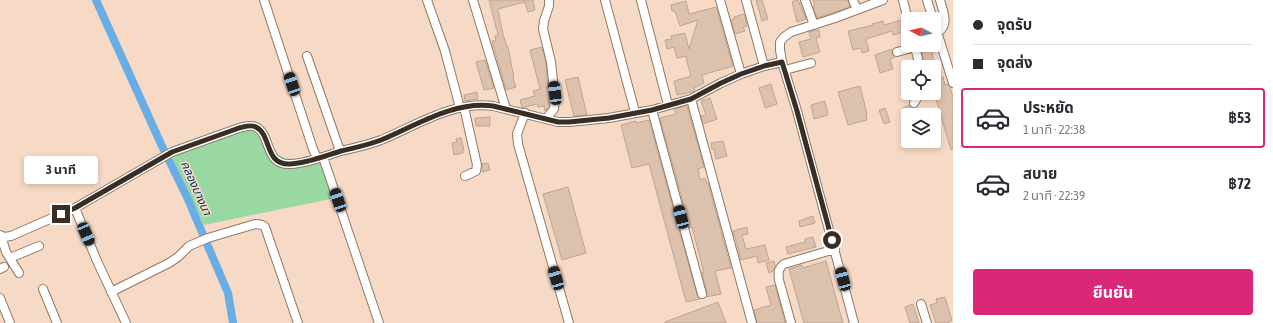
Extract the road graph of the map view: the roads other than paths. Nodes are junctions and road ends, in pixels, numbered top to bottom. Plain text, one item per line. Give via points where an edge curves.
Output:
1 (264, 0) edge
2 (427, 0) edge
3 (474, 0) edge
4 (549, 0) edge
5 (605, 0) edge
6 (641, 0) edge
7 (720, 0) edge
8 (746, 0) edge
9 (806, 0) edge
10 (854, 0) edge
11 (883, 0) edge
12 (903, 0) edge
13 (927, 0) edge
14 (940, 0) edge
15 (857, 10) junction
16 (906, 12) edge
17 (931, 12) edge
18 (814, 25) junction
19 (941, 31) edge
20 (941, 46) edge
21 (901, 51) edge
22 (897, 52) dead end
23 (307, 56) dead end
24 (782, 62) junction
25 (811, 63) dead end
26 (764, 66) junction
27 (785, 70) junction
28 (741, 74) junction
29 (953, 83) edge
30 (691, 99) junction
31 (668, 105) junction
32 (462, 108) junction
33 (506, 109) junction
34 (652, 110) junction
35 (635, 112) junction
36 (525, 113) junction
37 (546, 119) junction
38 (340, 152) junction
39 (320, 158) junction
40 (465, 176) dead end
41 (75, 208) junction
42 (1, 235) edge
43 (39, 246) dead end
44 (835, 249) junction
45 (10, 258) junction
46 (18, 273) dead end
47 (43, 289) dead end
48 (112, 292) junction
49 (702, 294) dead end
50 (0, 298) edge
51 (922, 304) dead end
52 (55, 322) edge
53 (10, 323) edge
54 (126, 323) edge
55 (298, 323) edge
56 (379, 323) edge
57 (569, 323) edge
58 (752, 323) edge
59 (791, 323) edge
60 (854, 323) edge
61 (927, 323) edge

1 - 39 street via 313,149
2 - 32 street
3 - 33 street
4 - 37 street via 543,29 551,62 555,100 554,109
5 - 35 street
6 - 31 street
7 - 28 street
8 - 26 street
9 - 18 street
10 - 15 street
11 - 15 street
12 - 16 street
13 - 17 street
14 - 19 street via 945,24
15 - 18 street
18 - 24 street via 791,32 784,37 780,42
20 - 29 street
21 - 22 street
23 - 38 street
24 - 26 street
24 - 27 street
25 - 27 street
26 - 28 street
27 - 44 street
28 - 30 street
30 - 31 street
30 - 58 street
31 - 34 street
32 - 33 street via 484,105
32 - 38 street via 437,115 380,140
32 - 40 street via 478,165 476,171
33 - 36 street
34 - 35 street
34 - 49 street
35 - 37 street via 609,118 569,122
36 - 37 street
36 - 57 street via 518,134 520,156
38 - 39 street
39 - 41 street via 290,164 278,162 262,132 252,126 239,128 172,152
39 - 56 street
41 - 42 street via 11,236
41 - 48 street
42 - 45 street
43 - 45 street
44 - 59 street via 784,264 779,268 779,280
44 - 60 street
45 - 46 street
47 - 52 street
48 - 54 street
48 - 55 street via 169,263 189,246 255,224 263,225
50 - 53 street
51 - 61 street

